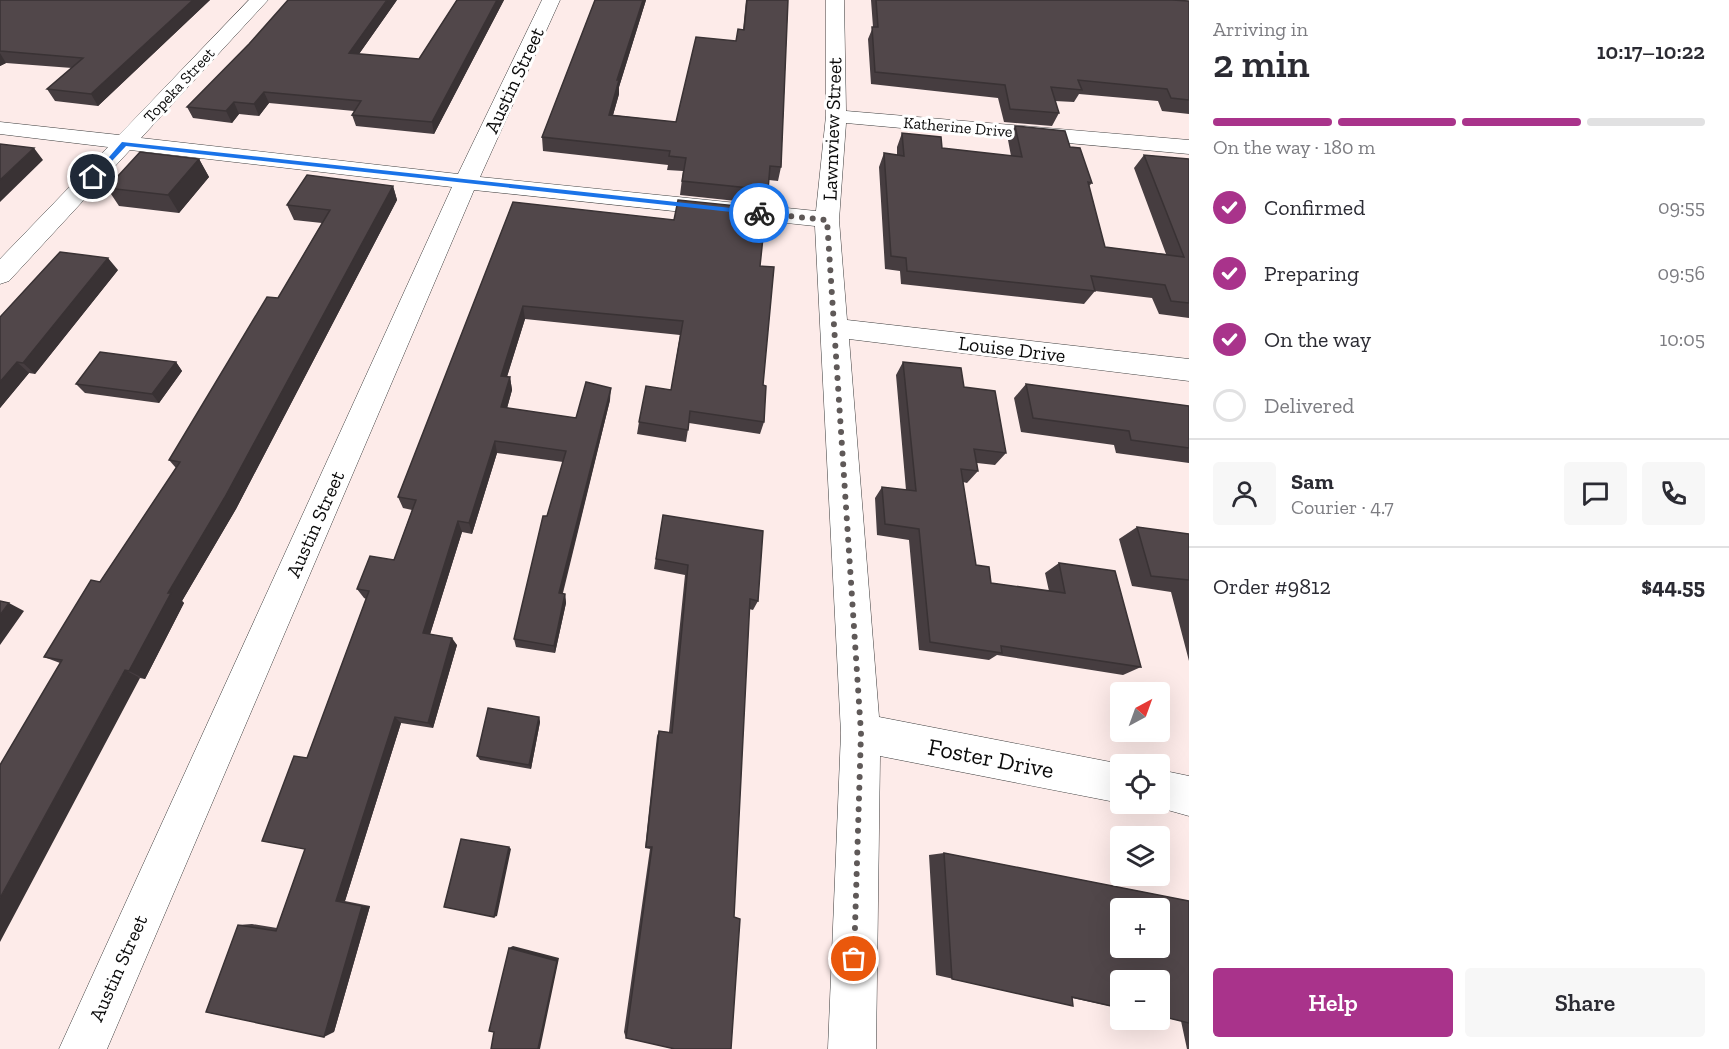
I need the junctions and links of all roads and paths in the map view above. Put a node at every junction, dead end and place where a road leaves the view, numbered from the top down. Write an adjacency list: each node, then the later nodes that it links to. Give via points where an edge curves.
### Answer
1 (259, 0): 6 (street, Topeka Street)
2 (551, 0): 8 (street, Austin Street)
3 (835, 0): 4 (street, Lawnview Street)
4 (836, 116): 7 (street, Katherine Drive); 9 (street, Lawnview Street)
5 (0, 128): 6 (street)
6 (124, 144): 8 (street); 10 (street, Topeka Street)
7 (1189, 147)
8 (466, 182): 9 (street); 17 (street, Austin Street)
9 (827, 220): 11 (street, Lawnview Street)
10 (0, 275)
11 (836, 328): 12 (street, Louise Drive); 13 (street, Lawnview Street)
12 (1189, 370)
13 (861, 733): 14 (street, Foster Drive); 18 (street, Lawnview Street)
14 (1110, 781)
15 (1170, 792): 16 (street)
16 (1189, 796)
17 (82, 1049)
18 (852, 1049)

